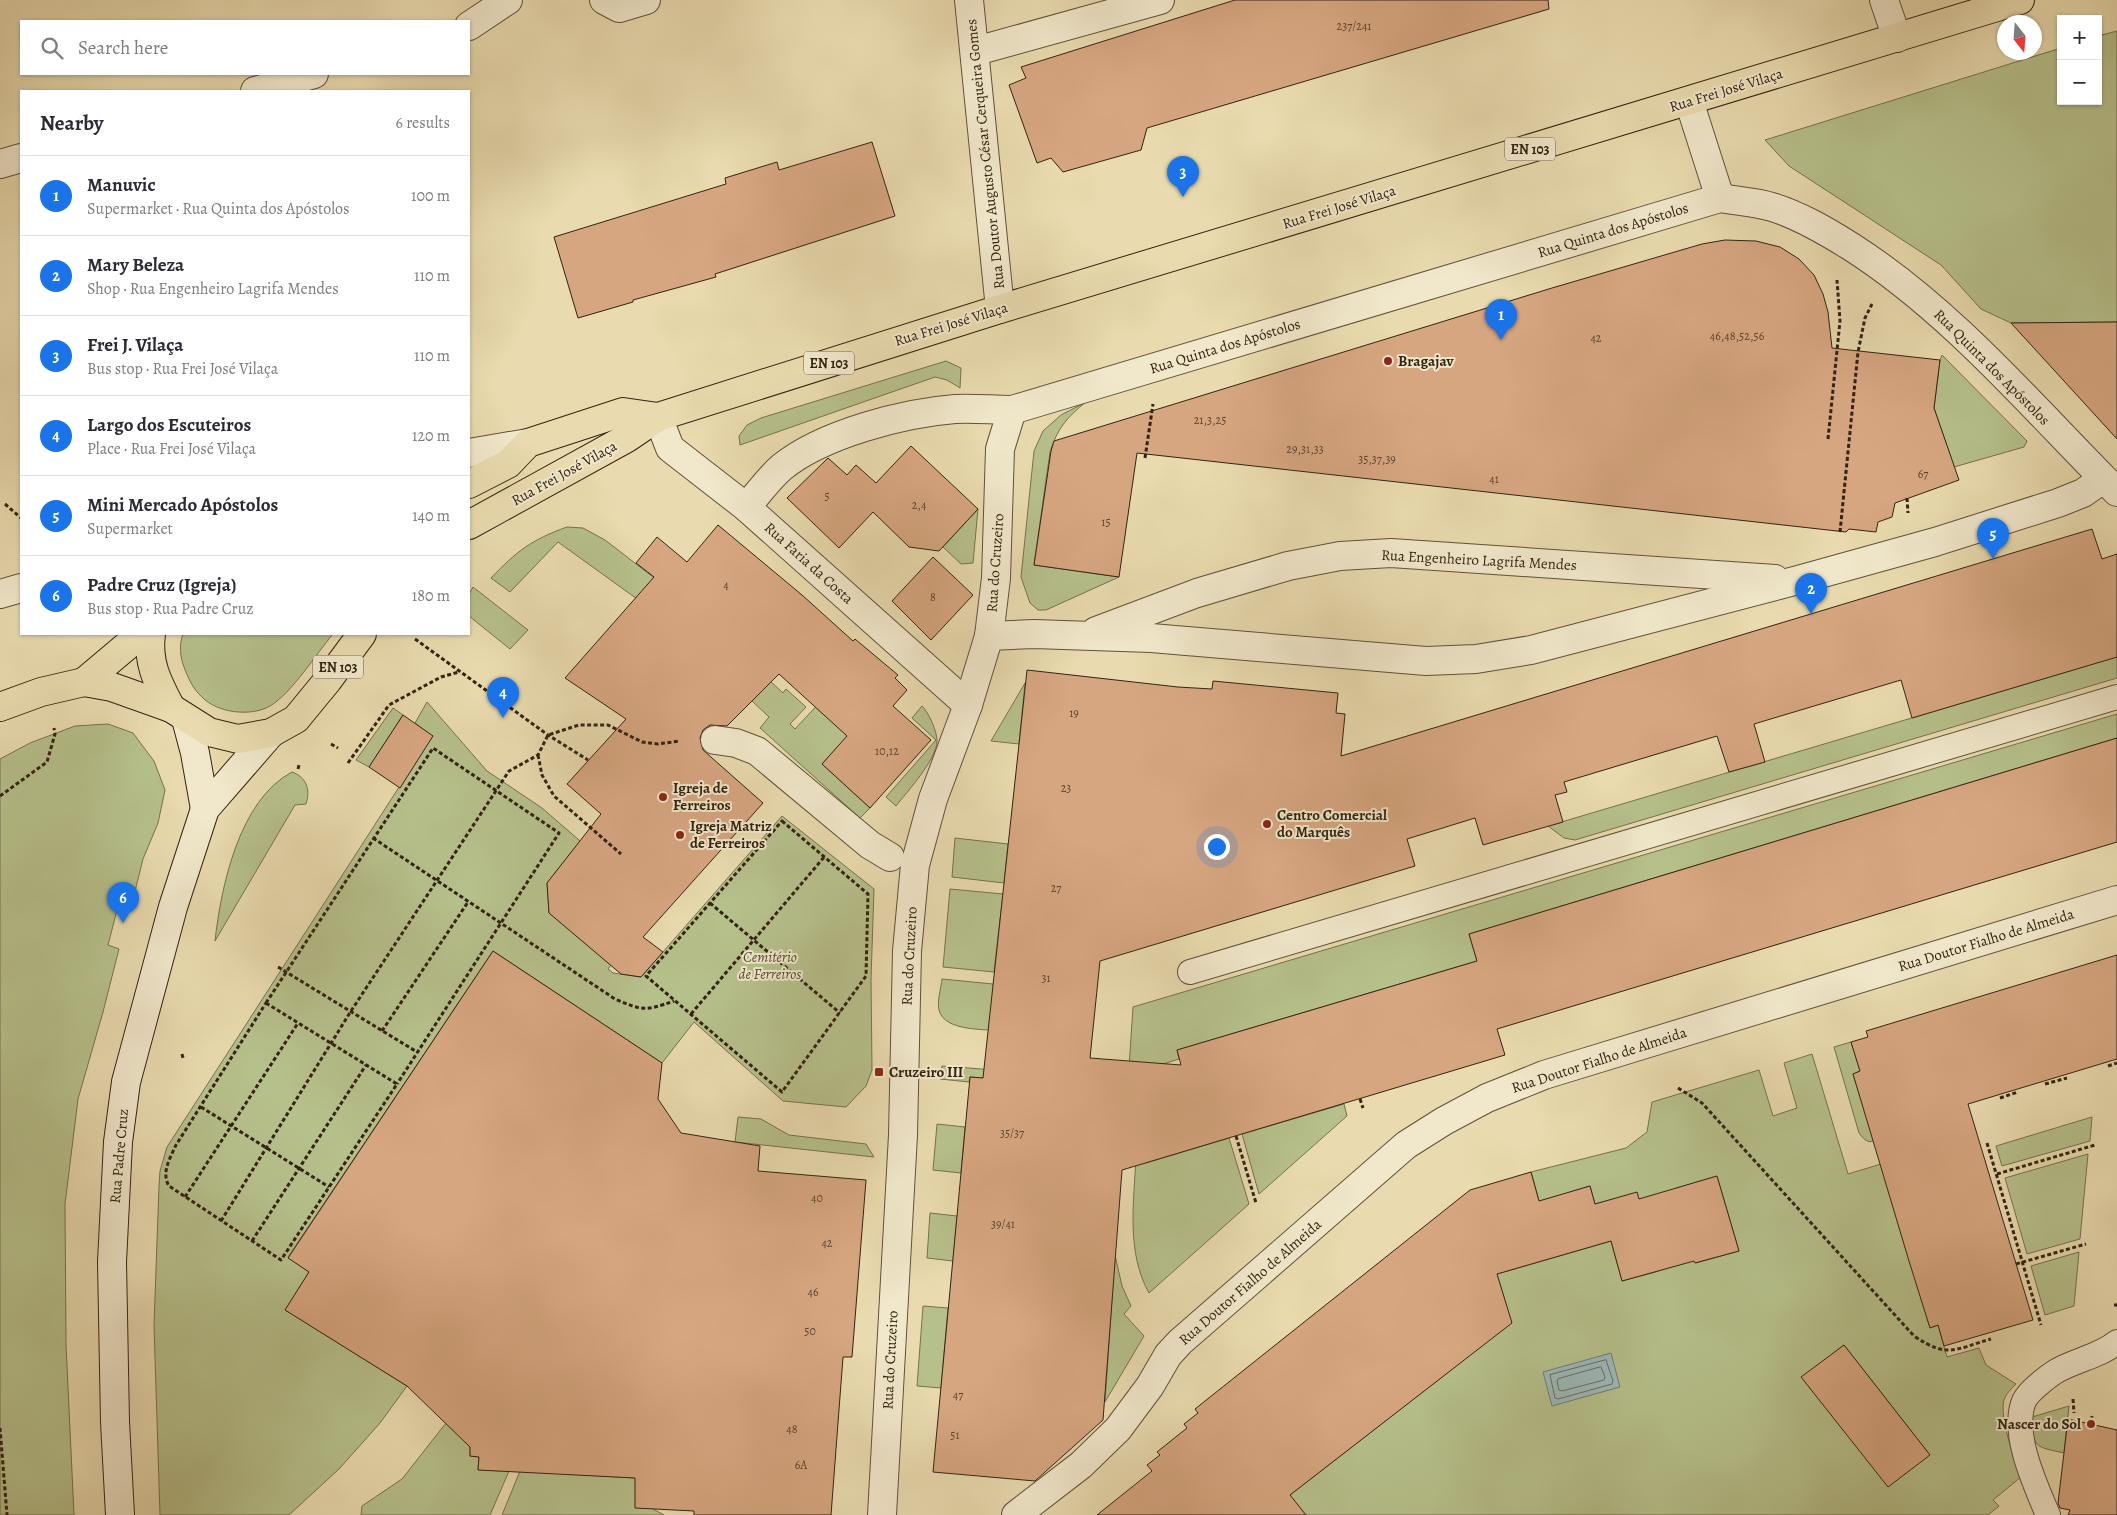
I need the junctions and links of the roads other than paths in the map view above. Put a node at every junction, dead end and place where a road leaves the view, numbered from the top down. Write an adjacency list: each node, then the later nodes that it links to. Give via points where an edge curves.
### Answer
1 (508, 0): 8 (street)
2 (604, 0): 3 (street, via 620,8)
3 (646, 0)
4 (969, 0): 10 (street, Rua Doutor Augusto César Cerqueira Gomes)
5 (1160, 0): 10 (street)
6 (1884, 0): 9 (street)
7 (2020, 0): 9 (main road, Rua Frei José Vilaça / EN 103)
8 (470, 25)
9 (1897, 38): 13 (main road, Rua Frei José Vilaça / EN 103)
10 (976, 51): 17 (street, Rua Doutor Augusto César Cerqueira Gomes)
11 (296, 82): 12 (street)
12 (260, 90)
13 (1689, 101): 16 (street); 17 (main road, Rua Frei José Vilaça / EN 103)
14 (20, 158): 15 (street)
15 (0, 164)
16 (1720, 198): 18 (street, Rua Quinta dos Apóstolos); 23 (street, Rua Quinta dos Apóstolos, via 1772,207 1825,230 1875,262 1954,326)
17 (1000, 309): 19 (main road, Rua Frei José Vilaça / EN 103)
18 (1012, 410): 24 (street, Rua Quinta dos Apóstolos, via 956,409 904,416 839,437 801,454 781,468); 32 (street, Rua do Cruzeiro, via 1000,450 996,578)
19 (658, 417): 20 (main road, Rua Frei José Vilaça / EN 103, via 623,412); 24 (street, Rua Faria da Costa, via 670,448); 25 (main road, Rua Frei José Vilaça / EN 103)
20 (528, 443): 21 (street); 22 (main road, Rua Frei José Vilaça / EN 103, via 508,464)
21 (470, 453)
22 (470, 483)
23 (2110, 486): 26 (street, Rua Engenheiro Lagrifa Mendes, via 1934,542)
24 (746, 507): 36 (street, Rua Faria da Costa)
25 (470, 525)
26 (1798, 580): 33 (street, Rua Engenheiro Lagrifa Mendes, via 1531,650 1476,659 1426,661 1166,639); 33 (street, Rua Engenheiro Lagrifa Mendes, via 1391,553 1340,556 1288,566 1197,593)
27 (20, 588): 28 (street)
28 (0, 594)
29 (140, 635): 34 (main road)
30 (151, 635): 38 (main road, EN 103, via 148,651 156,679)
31 (361, 635): 39 (main road, EN 103, via 296,719)
32 (989, 636): 33 (street, Rua Engenheiro Lagrifa Mendes); 36 (street, Rua do Cruzeiro)
33 (1082, 636)
34 (84, 682): 37 (main road, via 41,692); 38 (main road, via 112,687)
35 (2117, 697): 44 (lane)
36 (968, 705): 47 (street, Rua do Cruzeiro, via 933,799 915,865 907,951 903,1136)
37 (0, 707)
38 (179, 714): 39 (main road, via 208,732 238,739); 41 (street, Rua Padre Cruz / EN 103, via 195,753)
39 (271, 733): 41 (street, Rua Padre Cruz / EN 103)
40 (715, 740): 42 (street, via 757,750 870,845)
41 (205, 809): 46 (street, Rua Padre Cruz / EN 103, via 173,907 141,1023 126,1082 118,1142 112,1262)
42 (890, 858)
43 (2117, 900): 48 (street, Rua Doutor Fialho de Almeida, via 1544,1075 1488,1098 1444,1121 1406,1145 1180,1342 1118,1429 1081,1465)
44 (1190, 972)
45 (2117, 1342): 49 (lane, via 2055,1372 2024,1400 2020,1426 2025,1451)
46 (120, 1515)
47 (882, 1515)
48 (1016, 1515)
49 (2048, 1515)

